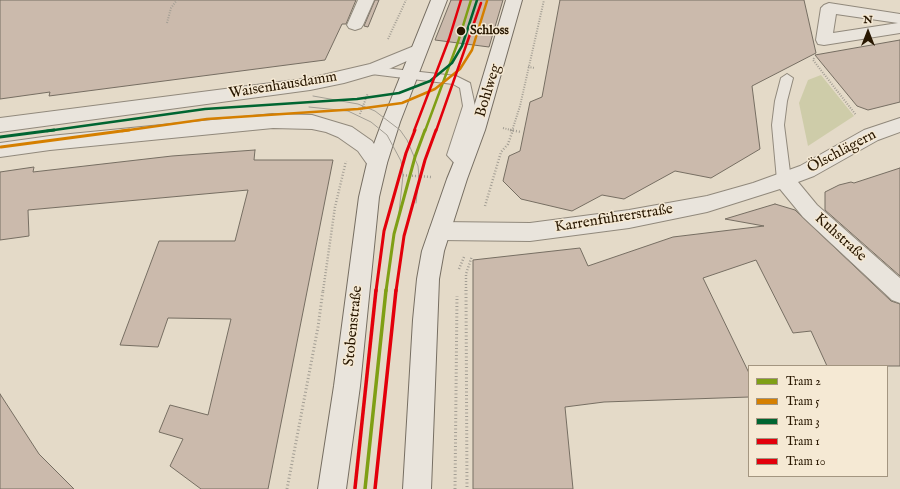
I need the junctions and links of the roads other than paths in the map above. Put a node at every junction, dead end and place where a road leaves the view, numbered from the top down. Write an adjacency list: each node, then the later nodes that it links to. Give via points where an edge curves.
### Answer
1 (366, 0): 6 (street)
2 (439, 0): 8 (street)
3 (514, 0): 16 (street, Bohlweg, via 488,94)
4 (823, 4): 5 (street); 7 (street, via 821,46)
5 (900, 19)
6 (356, 25)
7 (900, 28)
8 (419, 49): 9 (street, Waisenhausdamm); 10 (street)
9 (367, 70): 10 (lane); 12 (street, Waisenhausdamm, via 310,84)
10 (409, 75): 15 (street); 16 (lane, via 456,80 466,86 469,106 454,155)
11 (787, 78): 17 (lane, via 778,125)
12 (0, 125)
13 (900, 125): 17 (street, Ölschlägern, via 871,134 807,171)
14 (0, 150): 15 (street, Waisenhausdamm, via 273,121 312,122 345,132 365,146)
15 (376, 169): 20 (street, Stobenstraße, via 366,221)
16 (460, 171): 18 (street)
17 (784, 180): 18 (street, Karrenführerstraße, via 707,204 629,219 530,232); 19 (street, Kuhstraße, via 810,211)
18 (440, 231): 21 (street, via 428,279)
19 (900, 293)
20 (332, 489)
21 (417, 489)

